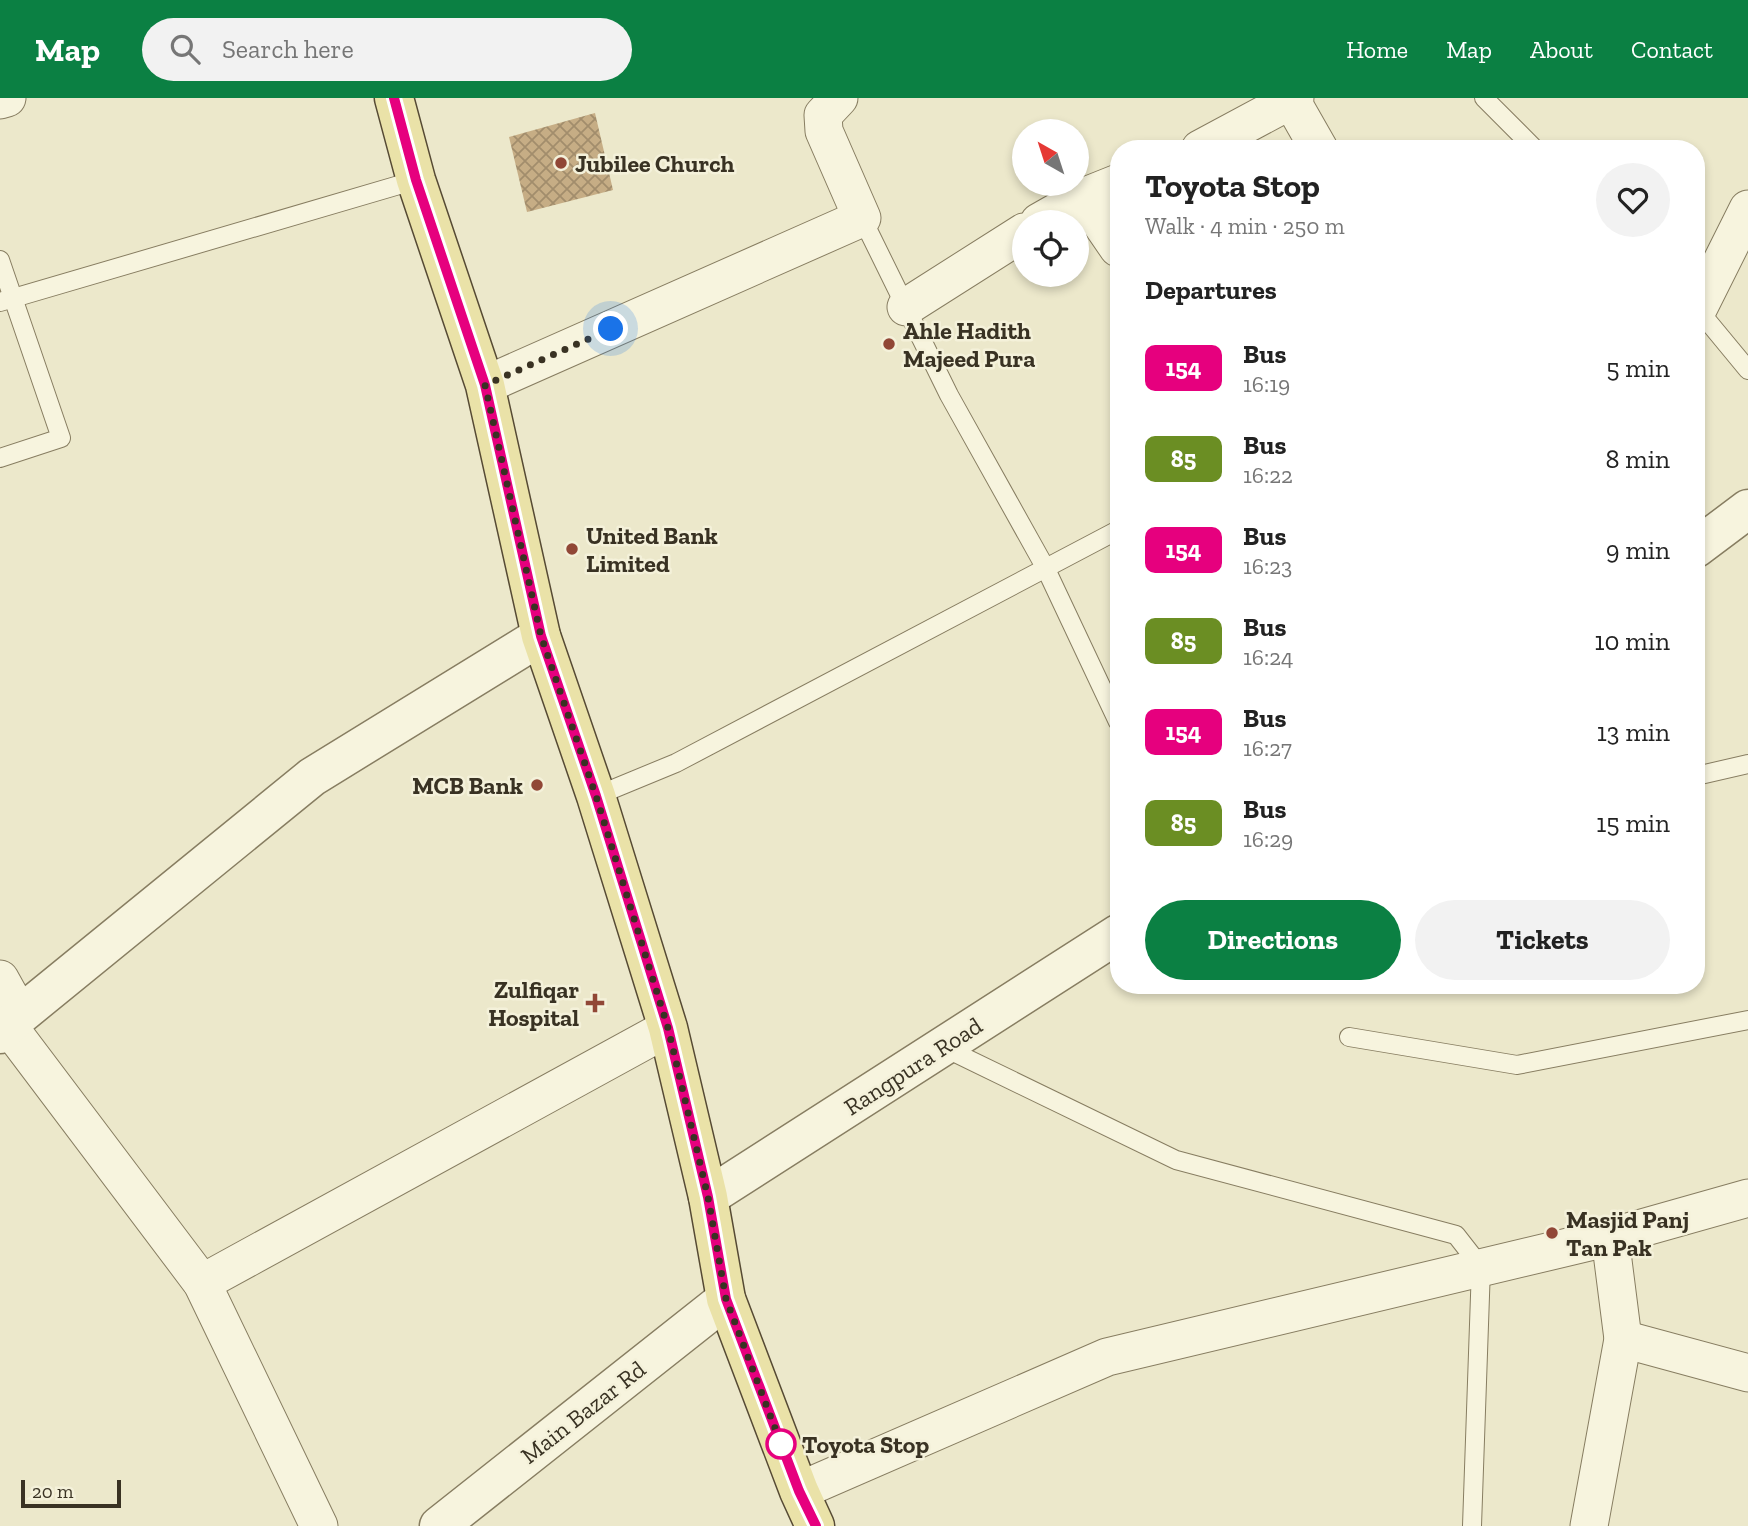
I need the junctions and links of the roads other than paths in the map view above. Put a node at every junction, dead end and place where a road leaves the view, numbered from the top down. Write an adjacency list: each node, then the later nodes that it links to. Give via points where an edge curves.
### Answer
1 (7, 98): 6 (street)
2 (394, 98): 10 (main road)
3 (838, 98): 15 (street, via 823,115 824,131)
4 (1484, 98): 9 (lane)
5 (1292, 99): 7 (street); 8 (street)
6 (0, 100)
7 (1217, 140)
8 (1313, 140)
9 (1526, 140)
10 (416, 180): 20 (lane); 24 (main road)
11 (1110, 187): 12 (street)
12 (1083, 197): 14 (street); 16 (street)
13 (1748, 209): 19 (street)
14 (1060, 210)
15 (862, 218): 21 (lane); 24 (street)
16 (1110, 236)
17 (1012, 240): 21 (street)
18 (0, 260): 20 (lane)
19 (1705, 292)
20 (6, 300): 25 (lane, via 61,438)
21 (906, 307): 29 (lane, via 949,395)
22 (1705, 318): 23 (lane)
23 (1748, 370)
24 (485, 385): 30 (main road)
25 (0, 457)
26 (1748, 509): 28 (street)
27 (1110, 534): 29 (lane)
28 (1705, 541)
29 (1045, 567): 31 (lane); 34 (lane, via 676,763)
30 (541, 636): 34 (main road); 38 (street, via 312,777)
31 (1110, 705)
32 (1748, 764): 33 (lane)
33 (1705, 774)
34 (596, 796): 39 (main road)
35 (1110, 939): 41 (street, Rangpura Road)
36 (0, 979): 38 (street)
37 (1748, 1020): 40 (lane, via 1517,1065)
38 (10, 1025): 46 (street)
39 (668, 1028): 42 (main road); 46 (street)
40 (1349, 1037)
41 (943, 1047): 42 (street, Rangpura Road); 45 (lane, via 1176,1160 1456,1235)
42 (708, 1197): 47 (main road)
43 (1748, 1198): 44 (street)
44 (1610, 1237): 45 (street); 48 (street)
45 (1481, 1267): 50 (street, via 1107,1357); 53 (lane)
46 (202, 1283): 51 (street)
47 (726, 1299): 50 (main road); 52 (street, Main Bazar Rd)
48 (1623, 1339): 49 (street); 54 (street)
49 (1748, 1373)
50 (805, 1514)
51 (318, 1526)
52 (439, 1526)
53 (1472, 1526)
54 (1589, 1526)

